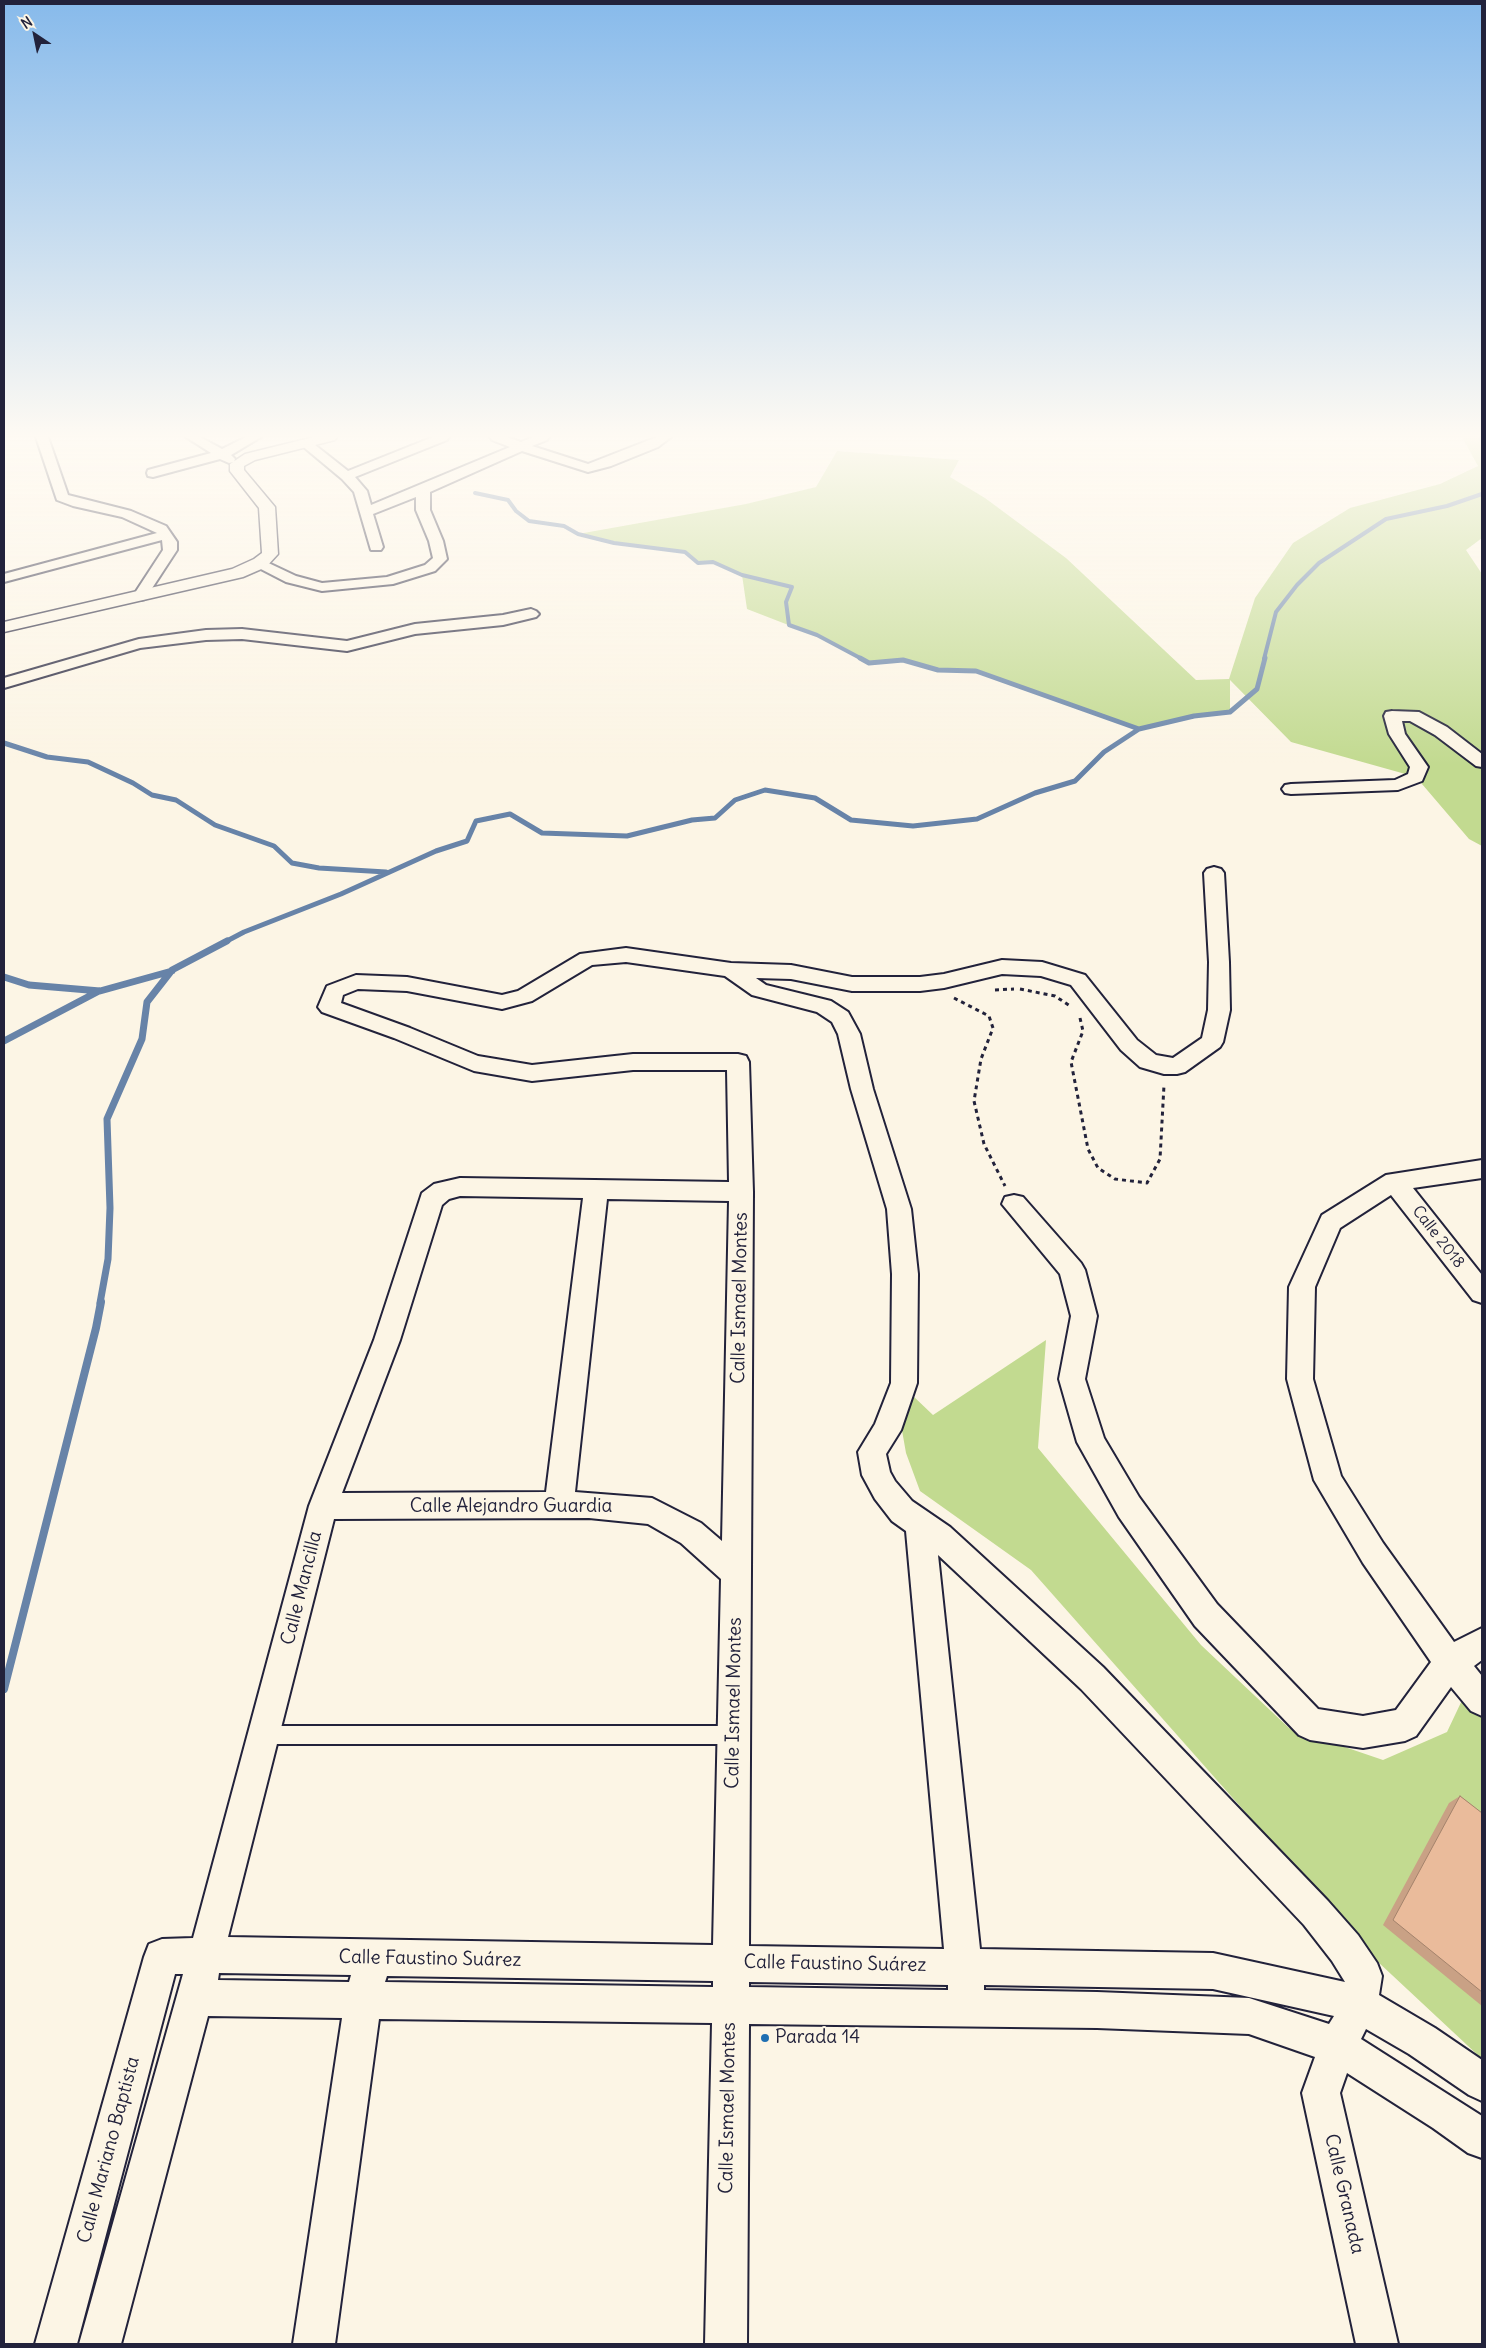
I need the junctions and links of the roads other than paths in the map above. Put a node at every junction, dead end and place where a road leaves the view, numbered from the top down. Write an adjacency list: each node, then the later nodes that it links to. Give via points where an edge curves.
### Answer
1 (122, 547): 6 (street)
2 (170, 547): 7 (street)
3 (270, 547): 5 (street, via 270,554)
4 (437, 547): 5 (street, via 440,560 430,568 388,581 322,587 291,579)
5 (260, 564): 7 (street, via 237,573)
6 (4, 578)
7 (140, 596): 9 (street)
8 (530, 614): 10 (street, via 415,629 347,646 242,634 206,635 139,644)
9 (4, 627)
10 (4, 683)
11 (1482, 762): 12 (street, via 1441,731 1413,716 1392,716 1398,734 1419,767 1416,777 1398,785)
12 (1291, 789)
13 (1214, 874): 14 (street, via 1219,1010 1212,1042 1177,1066 1148,1061 1129,1045 1078,980 1042,969 1002,967 944,981 894,984 852,984 791,972)
14 (732, 970): 18 (street, Calle Ismael Montes, via 626,955 587,959 525,996 502,1002 407,984 356,982 334,991 329,1007 474,1063 532,1073 633,1062 738,1062); 23 (street, Calle Granada, via 759,990 824,1006 840,1017 849,1034 862,1089 899,1209 905,1274 904,1383 887,1430 872,1452 876,1476 885,1490 902,1510)
15 (1482, 1169): 16 (street)
16 (1394, 1181): 20 (street, Calle 2018); 26 (street, via 1331,1222 1302,1287 1300,1379 1328,1480 1373,1553)
17 (596, 1189): 18 (street); 21 (street); 22 (street, Calle Mancilla, via 460,1187 442,1191 431,1200 387,1340)
18 (742, 1192): 24 (street, Calle Ismael Montes)
19 (1014, 1204): 26 (street, via 1072,1270 1084,1316 1072,1379 1092,1442 1129,1506 1206,1615 1310,1724 1363,1732 1405,1725)
20 (1482, 1293)
21 (559, 1505): 22 (street, Calle Alejandro Guardia); 24 (street, Calle Alejandro Guardia, via 652,1511 692,1533)
22 (323, 1506): 28 (street, Calle Mancilla)
23 (920, 1522): 34 (street); 38 (street, Calle Granada, via 1092,1678 1316,1913 1364,1976)
24 (736, 1574): 29 (street, Calle Ismael Montes)
25 (1482, 1643): 26 (street)
26 (1450, 1662): 27 (street)
27 (1482, 1700)
28 (264, 1735): 29 (lane); 30 (street, Calle Mancilla)
29 (734, 1735): 33 (street, Calle Ismael Montes)
30 (206, 1955): 31 (street, Calle Faustino Suárez); 32 (street, Calle Faustino Suárez); 35 (street, Calle Mancilla)
31 (162, 1956): 43 (street, Calle Mariano Baptista)
32 (373, 1958): 33 (street, Calle Faustino Suárez); 36 (street)
33 (730, 1962): 34 (street, Calle Faustino Suárez); 37 (street, Calle Ismael Montes)
34 (965, 1966): 38 (street, Calle Faustino Suárez, via 1213,1971); 39 (street)
35 (194, 1998): 36 (street); 44 (street)
36 (364, 2000): 37 (street); 45 (street)
37 (729, 2004): 39 (street); 46 (street, Calle Ismael Montes)
38 (1359, 2004): 40 (street, Calle Granada); 41 (street, Calle Faustino Suárez)
39 (968, 2008): 40 (street, via 1248,2016)
40 (1338, 2046): 42 (street); 47 (street, Calle Granada, via 1321,2093)
41 (1482, 2082)
42 (1482, 2139)
43 (56, 2344)
44 (100, 2344)
45 (314, 2344)
46 (726, 2344)
47 (1377, 2344)

